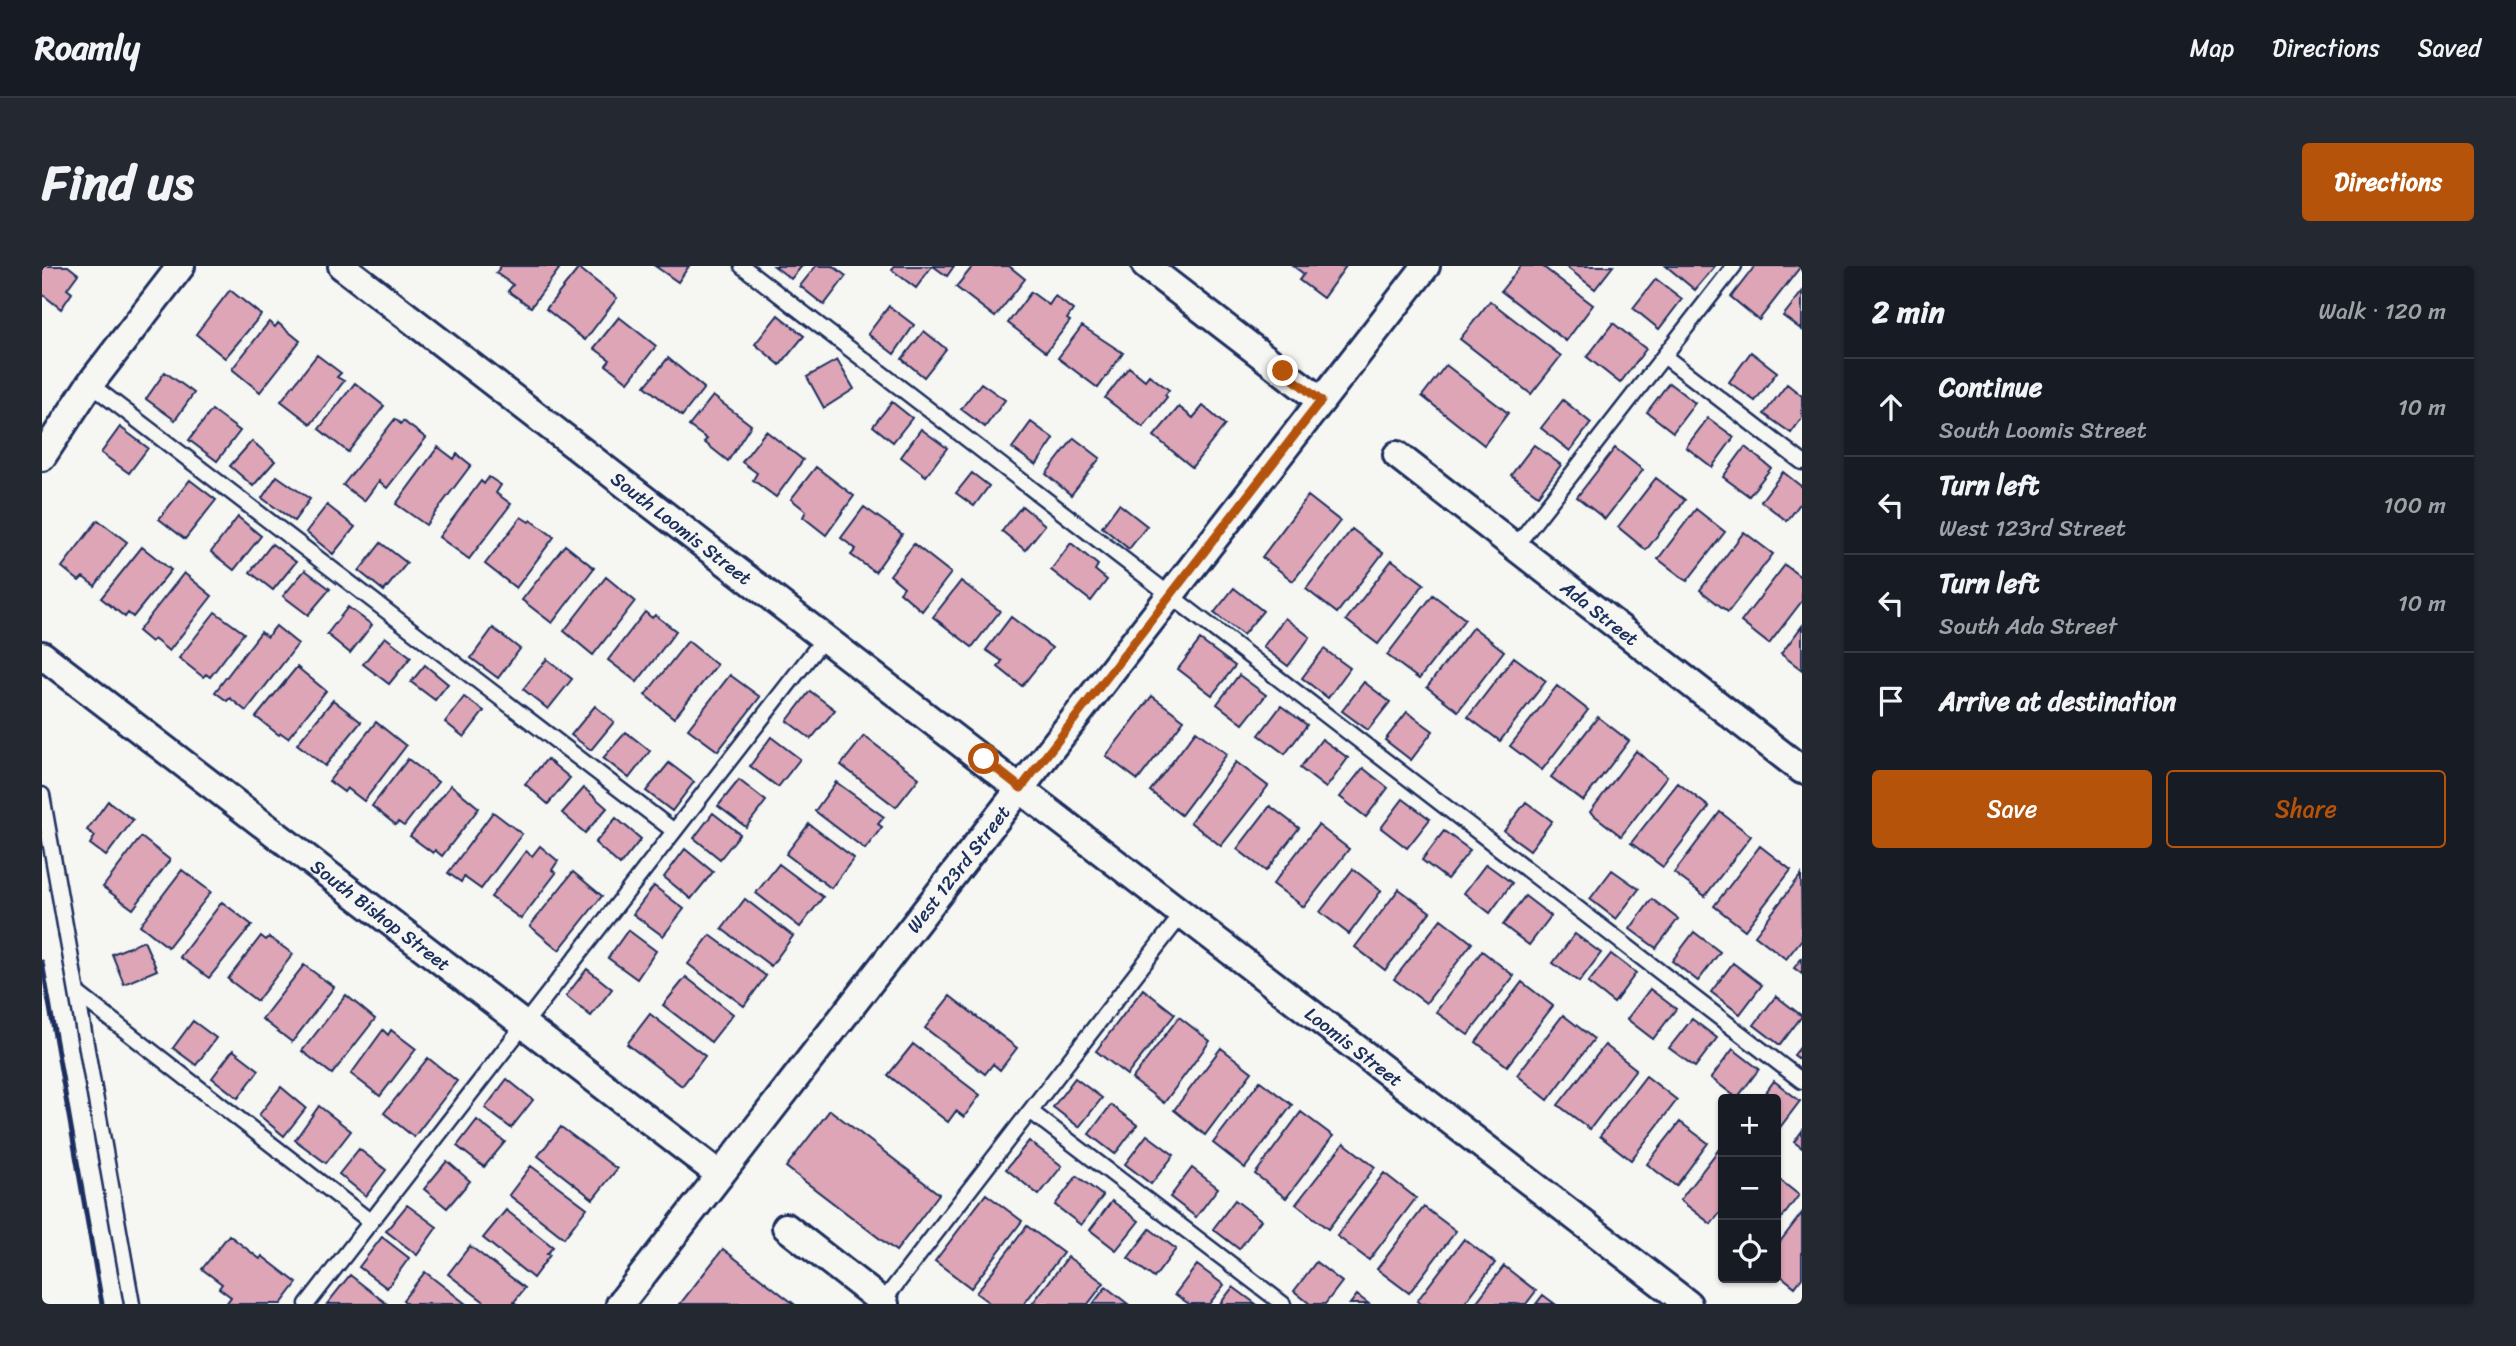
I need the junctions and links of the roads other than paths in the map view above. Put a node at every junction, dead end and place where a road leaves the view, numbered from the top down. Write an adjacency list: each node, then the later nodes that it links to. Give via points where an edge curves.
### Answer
1 (181, 266): 8 (street)
2 (342, 266): 15 (street, South Loomis Street)
3 (741, 266): 14 (lane)
4 (1146, 266): 9 (street)
5 (1426, 266): 9 (street, West 123rd Street)
6 (1734, 266): 7 (lane)
7 (1664, 356): 12 (lane); 13 (lane)
8 (90, 384): 11 (street); 20 (lane)
9 (1321, 401): 14 (street, West 123rd Street)
10 (1397, 455): 13 (street, Ada Street)
11 (42, 457)
12 (1802, 462)
13 (1516, 547): 17 (street, Ada Street)
14 (1170, 596): 18 (street, West 123rd Street); 24 (lane)
15 (825, 637): 18 (street, South Loomis Street); 20 (lane)
16 (42, 655): 23 (street, South Bishop Street)
17 (1802, 770)
18 (1021, 788): 21 (street, Loomis Street); 26 (street, West 123rd Street)
19 (42, 795): 22 (lane)
20 (674, 831): 23 (lane)
21 (1183, 913): 25 (lane); 34 (street, Loomis Street)
22 (77, 993): 27 (lane); 30 (lane)
23 (524, 1025): 26 (street, South Bishop Street); 27 (lane)
24 (1802, 1081)
25 (1030, 1111): 29 (lane); 33 (lane)
26 (720, 1175): 32 (street, West 123rd Street)
27 (370, 1222): 31 (lane)
28 (786, 1227): 29 (street)
29 (883, 1303)
30 (132, 1304)
31 (307, 1304)
32 (620, 1304)
33 (1283, 1304)
34 (1688, 1304)

